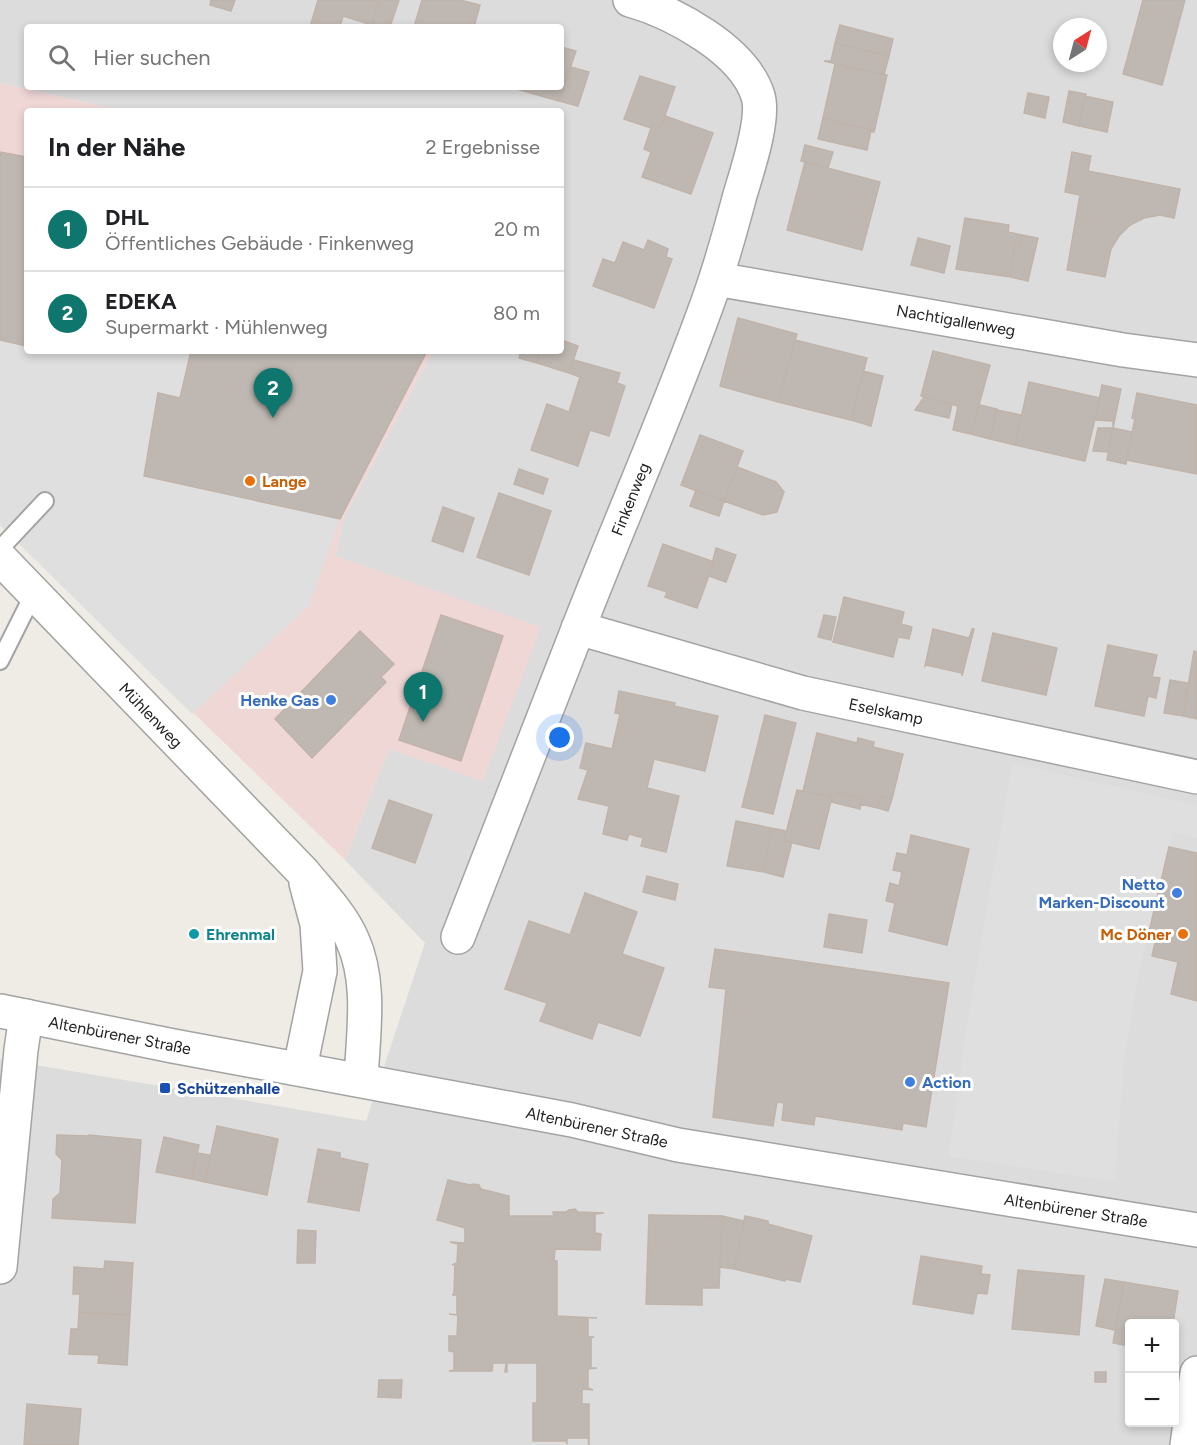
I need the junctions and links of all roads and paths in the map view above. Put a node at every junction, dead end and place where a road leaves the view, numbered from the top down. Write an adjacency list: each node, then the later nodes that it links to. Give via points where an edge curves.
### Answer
1 (630, 0): 2 (street, Finkenweg, via 680,19 714,42 749,75 758,97 760,115)
2 (716, 279): 3 (street, Nachtigallenweg); 8 (street, Finkenweg)
3 (1197, 360)
4 (45, 501): 5 (lane)
5 (0, 549)
6 (0, 558): 7 (street, Mühlenweg)
7 (34, 593): 9 (lane); 11 (street, Mühlenweg)
8 (578, 628): 10 (street, Eselskamp, via 803,693); 12 (street, Finkenweg)
9 (0, 661)
10 (1197, 777)
11 (303, 872): 14 (street, Mühlenweg, via 317,924 320,971); 15 (street, Mühlenweg, via 343,922 359,958 364,1009)
12 (458, 937)
13 (13, 1014): 14 (street, Altenbürener Straße); 17 (street, via 21,1050)
14 (300, 1068): 15 (street, Altenbürener Straße)
15 (361, 1080): 16 (street, Altenbürener Straße, via 690,1147)
16 (1197, 1230)
17 (0, 1261)
18 (1197, 1373): 19 (street)
19 (1188, 1445)

